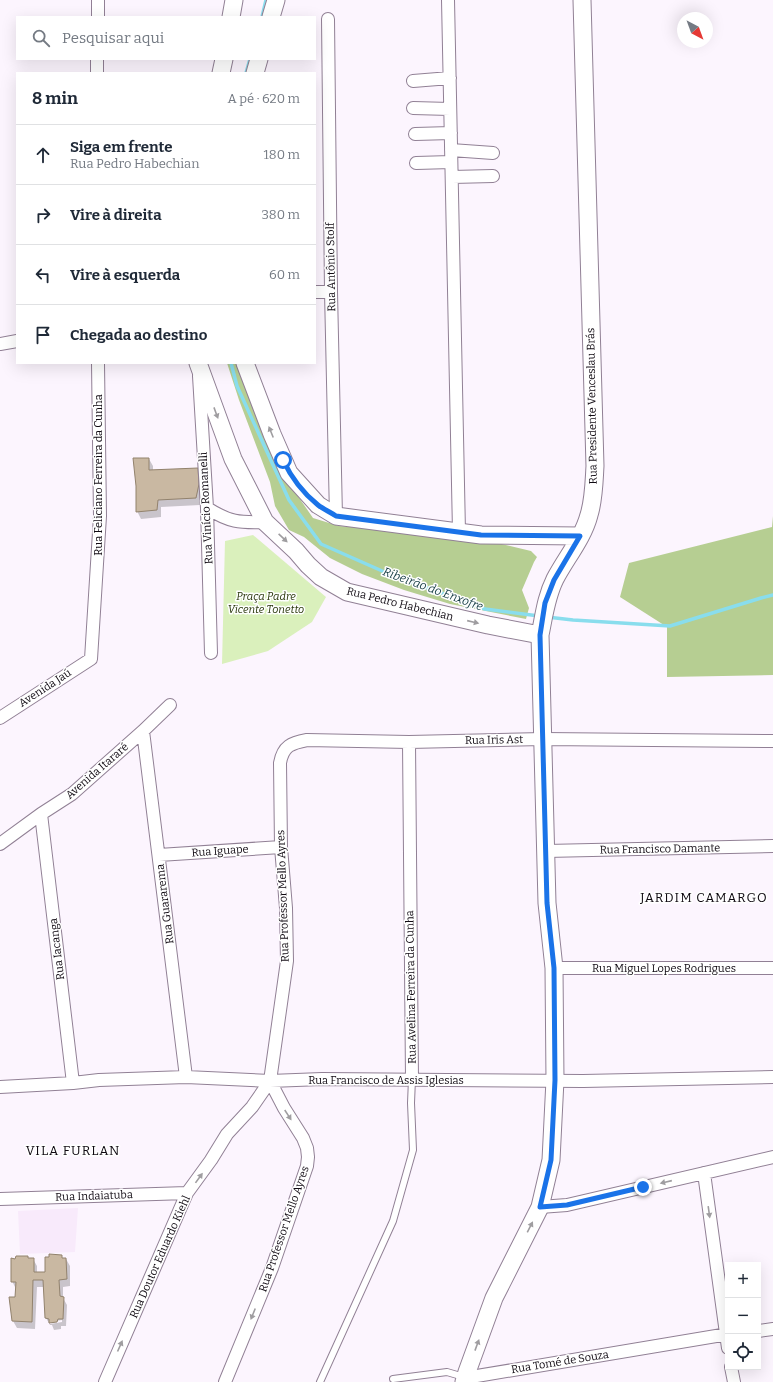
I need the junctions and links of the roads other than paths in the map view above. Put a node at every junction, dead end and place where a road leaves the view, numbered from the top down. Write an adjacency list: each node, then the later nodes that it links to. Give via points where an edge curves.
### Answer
1 (98, 0): 6 (street)
2 (234, 0): 7 (street)
3 (276, 0): 8 (street)
4 (448, 0): 16 (street)
5 (582, 0): 39 (street, Rua Presidente Venceslau Brás, via 595,466 589,515)
6 (98, 16)
7 (231, 16)
8 (271, 16)
9 (328, 19): 28 (street, Rua Antônio Stolf)
10 (97, 60): 13 (street)
11 (224, 60): 14 (street)
12 (259, 60): 15 (street)
13 (97, 72)
14 (222, 72)
15 (255, 72)
16 (450, 78): 17 (street); 19 (street)
17 (413, 81)
18 (413, 108): 19 (street)
19 (450, 109): 20 (street)
20 (451, 133): 21 (street); 23 (street)
21 (415, 134)
22 (493, 153): 23 (street)
23 (451, 156): 24 (street); 26 (street)
24 (416, 163)
25 (493, 176): 26 (street)
26 (452, 177): 38 (street)
27 (316, 292): 28 (street)
28 (331, 292): 36 (street, Rua Antônio Stolf)
29 (16, 341): 30 (street)
30 (0, 344)
31 (98, 364): 42 (street, Rua Feliciano Ferreira da Cunha, via 100,516)
32 (198, 364): 35 (street, Rua Vinício Romanelli)
33 (198, 364): 37 (street, Rua Pedro Habechian, one-way to 37, via 233,459)
34 (245, 364): 36 (street, one-way to 34, via 318,505 289,473)
35 (207, 508): 37 (street, via 232,521); 41 (street, Rua Vinício Romanelli)
36 (336, 516): 38 (street)
37 (265, 522): 40 (street, Rua Pedro Habechian, one-way to 40, via 312,569 347,592 441,615)
38 (459, 532): 39 (street, via 481,535)
39 (580, 536): 40 (street, Rua Presidente Venceslau Brás, via 554,580 545,603)
40 (541, 629): 46 (street, Rua Presidente Venceslau Brás)
41 (211, 653)
42 (91, 659): 44 (street, Avenida Jaú)
43 (170, 705): 45 (street, Avenida Itararé)
44 (0, 718)
45 (143, 731): 50 (street, Avenida Itararé, via 72,794); 55 (street, Rua Guararema)
46 (543, 739): 47 (street, Rua Iris Ast); 48 (street, Rua Iris Ast); 54 (street, Rua Presidente Venceslau Brás)
47 (773, 741)
48 (409, 742): 49 (street, Rua Iris Ast, via 307,740); 60 (street, Rua Avelina Ferreira da Cunha)
49 (288, 747): 53 (street, Rua Professor Mello Ayres, via 282,755 280,764)
50 (41, 814): 51 (street, Avenida Itararé); 63 (street, Rua Iacanga)
51 (0, 844)
52 (773, 846): 54 (street, Rua Francisco Damante)
53 (281, 847): 55 (street, Rua Iguape); 62 (street, Rua Professor Mello Ayres, via 287,961)
54 (546, 851): 56 (street, Rua Presidente Venceslau Brás, via 547,903)
55 (159, 854): 58 (street, Rua Guararema)
56 (554, 968): 57 (street, Rua Miguel Lopes Rodrigues); 61 (street, Rua Presidente Venceslau Brás)
57 (773, 968)
58 (186, 1077): 62 (street, Rua Francisco de Assis Iglesias); 63 (street, Rua Francisco de Assis Iglesias)
59 (773, 1077): 61 (street, Rua Francisco de Assis Iglesias)
60 (412, 1079): 61 (street, Rua Francisco de Assis Iglesias); 62 (street, Rua Francisco de Assis Iglesias); 79 (lane, Rua Avelina Ferreira da Cunha, via 410,1103 413,1150 393,1221)
61 (555, 1080): 69 (street, Rua Presidente Venceslau Brás, via 551,1160)
62 (270, 1081): 67 (street, Rua Doutor Eduardo Kiehl, one-way to 62, via 228,1134 252,1107); 78 (street, Rua Professor Mello Ayres, one-way to 78, via 303,1138 308,1161 272,1268)
63 (73, 1083): 64 (street, Rua Francisco de Assis Iglesias)
64 (0, 1088)
65 (773, 1157): 66 (street)
66 (704, 1173): 69 (street, one-way to 69, via 567,1205); 70 (street, one-way to 70)
67 (187, 1193): 68 (street, Rua Indaiatuba); 77 (street, Rua Doutor Eduardo Kiehl, one-way to 67)
68 (0, 1199)
69 (540, 1207): 76 (street, Rua Presidente Venceslau Brás, one-way to 69, via 494,1298)
70 (725, 1320)
71 (773, 1329): 72 (street)
72 (761, 1331)
73 (725, 1334): 76 (street, Rua Tomé de Souza)
74 (732, 1370): 80 (street)
75 (393, 1379): 76 (lane, Rua Tomé de Souza, via 448,1372)
76 (465, 1380)
77 (105, 1382)
78 (225, 1382)
79 (320, 1382)
80 (734, 1382)

